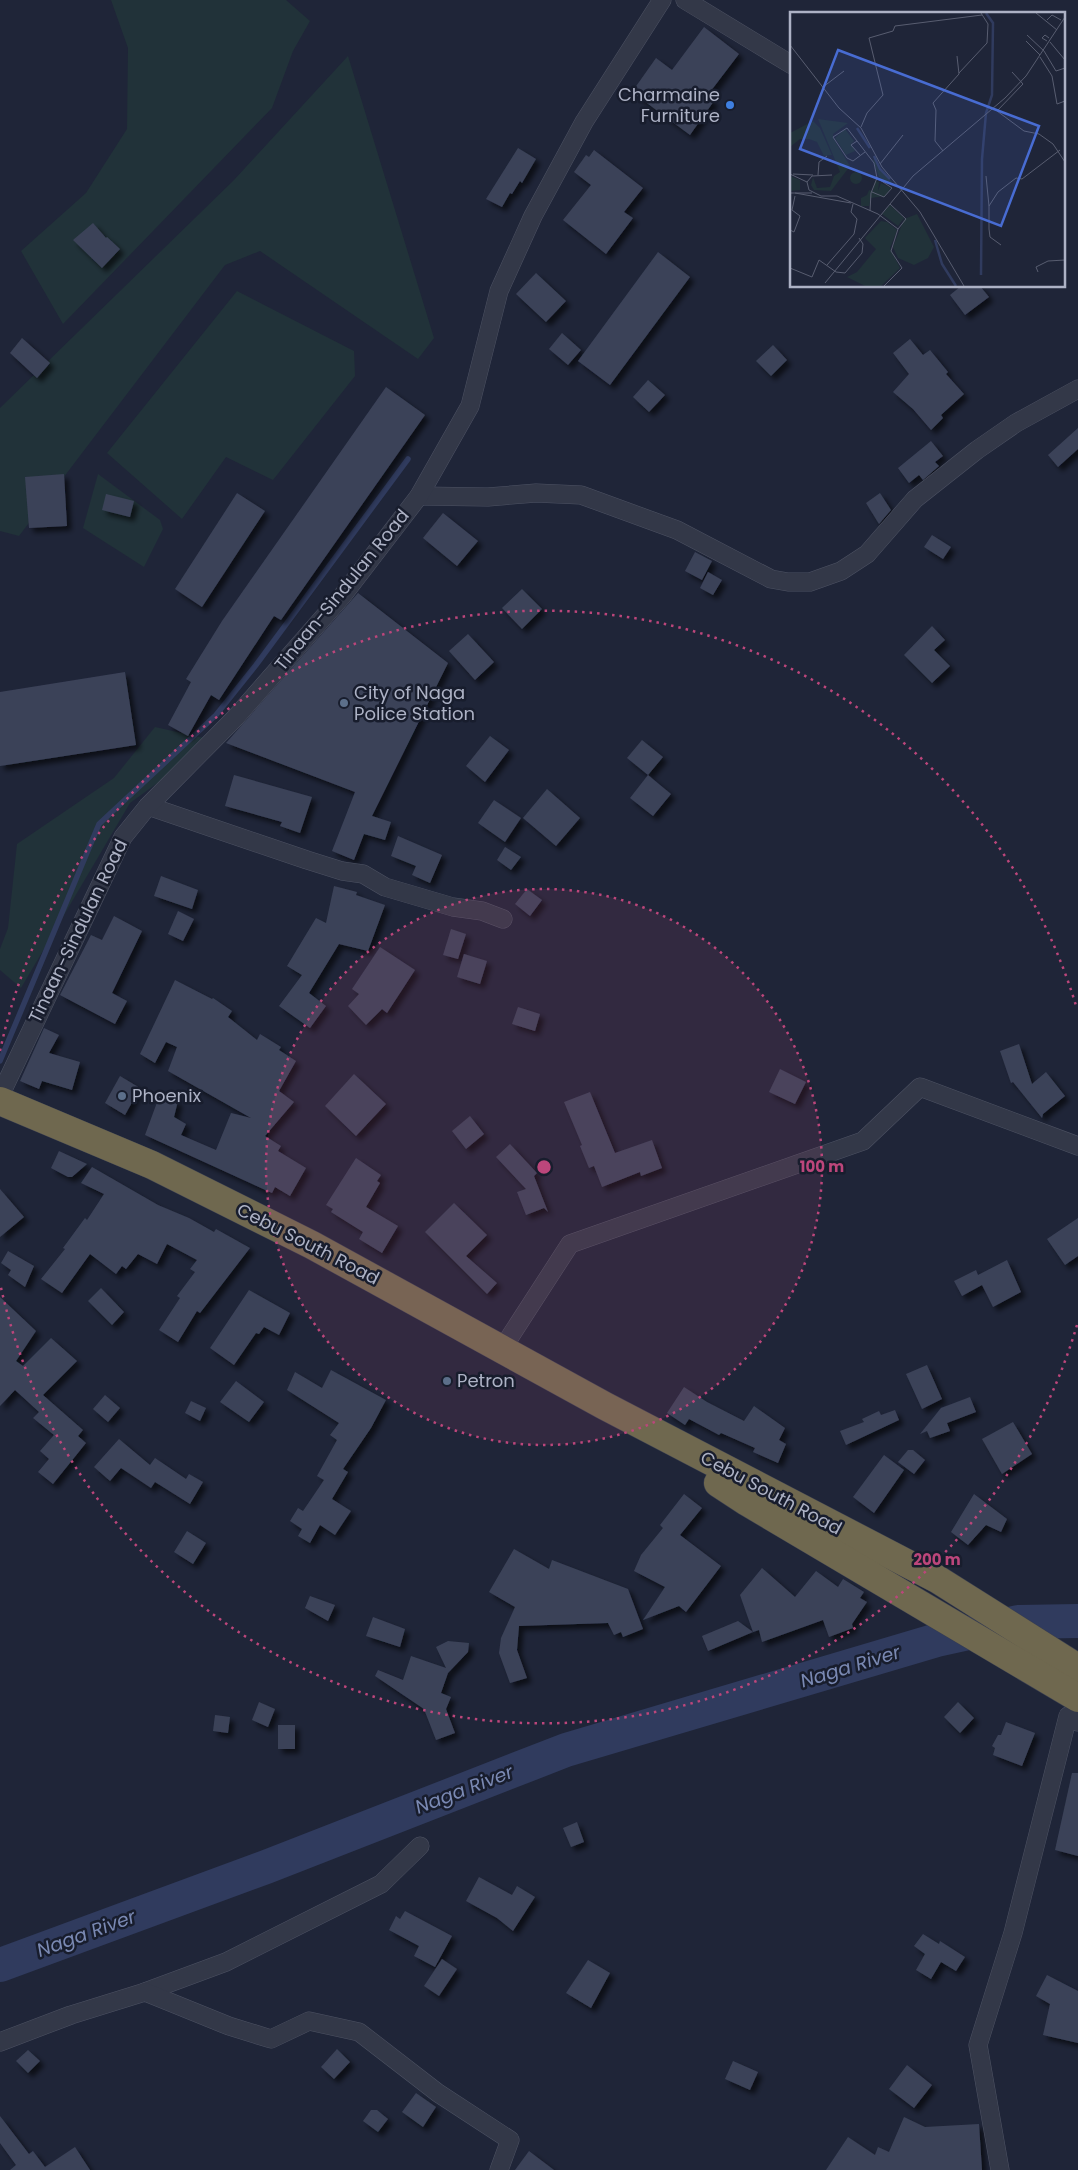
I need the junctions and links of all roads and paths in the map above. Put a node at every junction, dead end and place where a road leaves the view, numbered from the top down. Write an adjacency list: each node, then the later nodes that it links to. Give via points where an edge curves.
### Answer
1 (662, 0): 5 (street, Tinaan-Sindulan Road, via 584,122 533,216 499,291 470,406)
2 (685, 0): 3 (street)
3 (790, 64)
4 (1078, 389): 5 (street, via 1016,423 938,480 915,499 867,554 841,571 810,582 771,579 677,530 581,495)
5 (419, 496): 6 (street, Tinaan-Sindulan Road, via 344,595 236,717)
6 (148, 806): 7 (street, via 307,860 363,874 394,890); 8 (street, Tinaan-Sindulan Road, via 123,837)
7 (503, 919)
8 (0, 1096)
9 (0, 1102): 11 (highway, Cebu South Road, via 152,1165 312,1244)
10 (1078, 1146): 11 (street, via 920,1087 863,1141 570,1244)
11 (502, 1349): 12 (highway, Cebu South Road)
12 (605, 1406): 13 (highway, Cebu South Road, via 937,1580); 14 (highway, Cebu South Road, via 747,1502)
13 (1069, 1662)
14 (1078, 1698)
15 (1078, 1722): 20 (street, via 1068,1716 1013,1934 978,2045)
16 (420, 1846): 17 (street, via 381,1884 226,1962)
17 (145, 1992): 18 (street); 19 (street, via 271,2039 309,2021 359,2032 438,2094 510,2140)
18 (0, 2042)
19 (499, 2170)
20 (1000, 2170)

